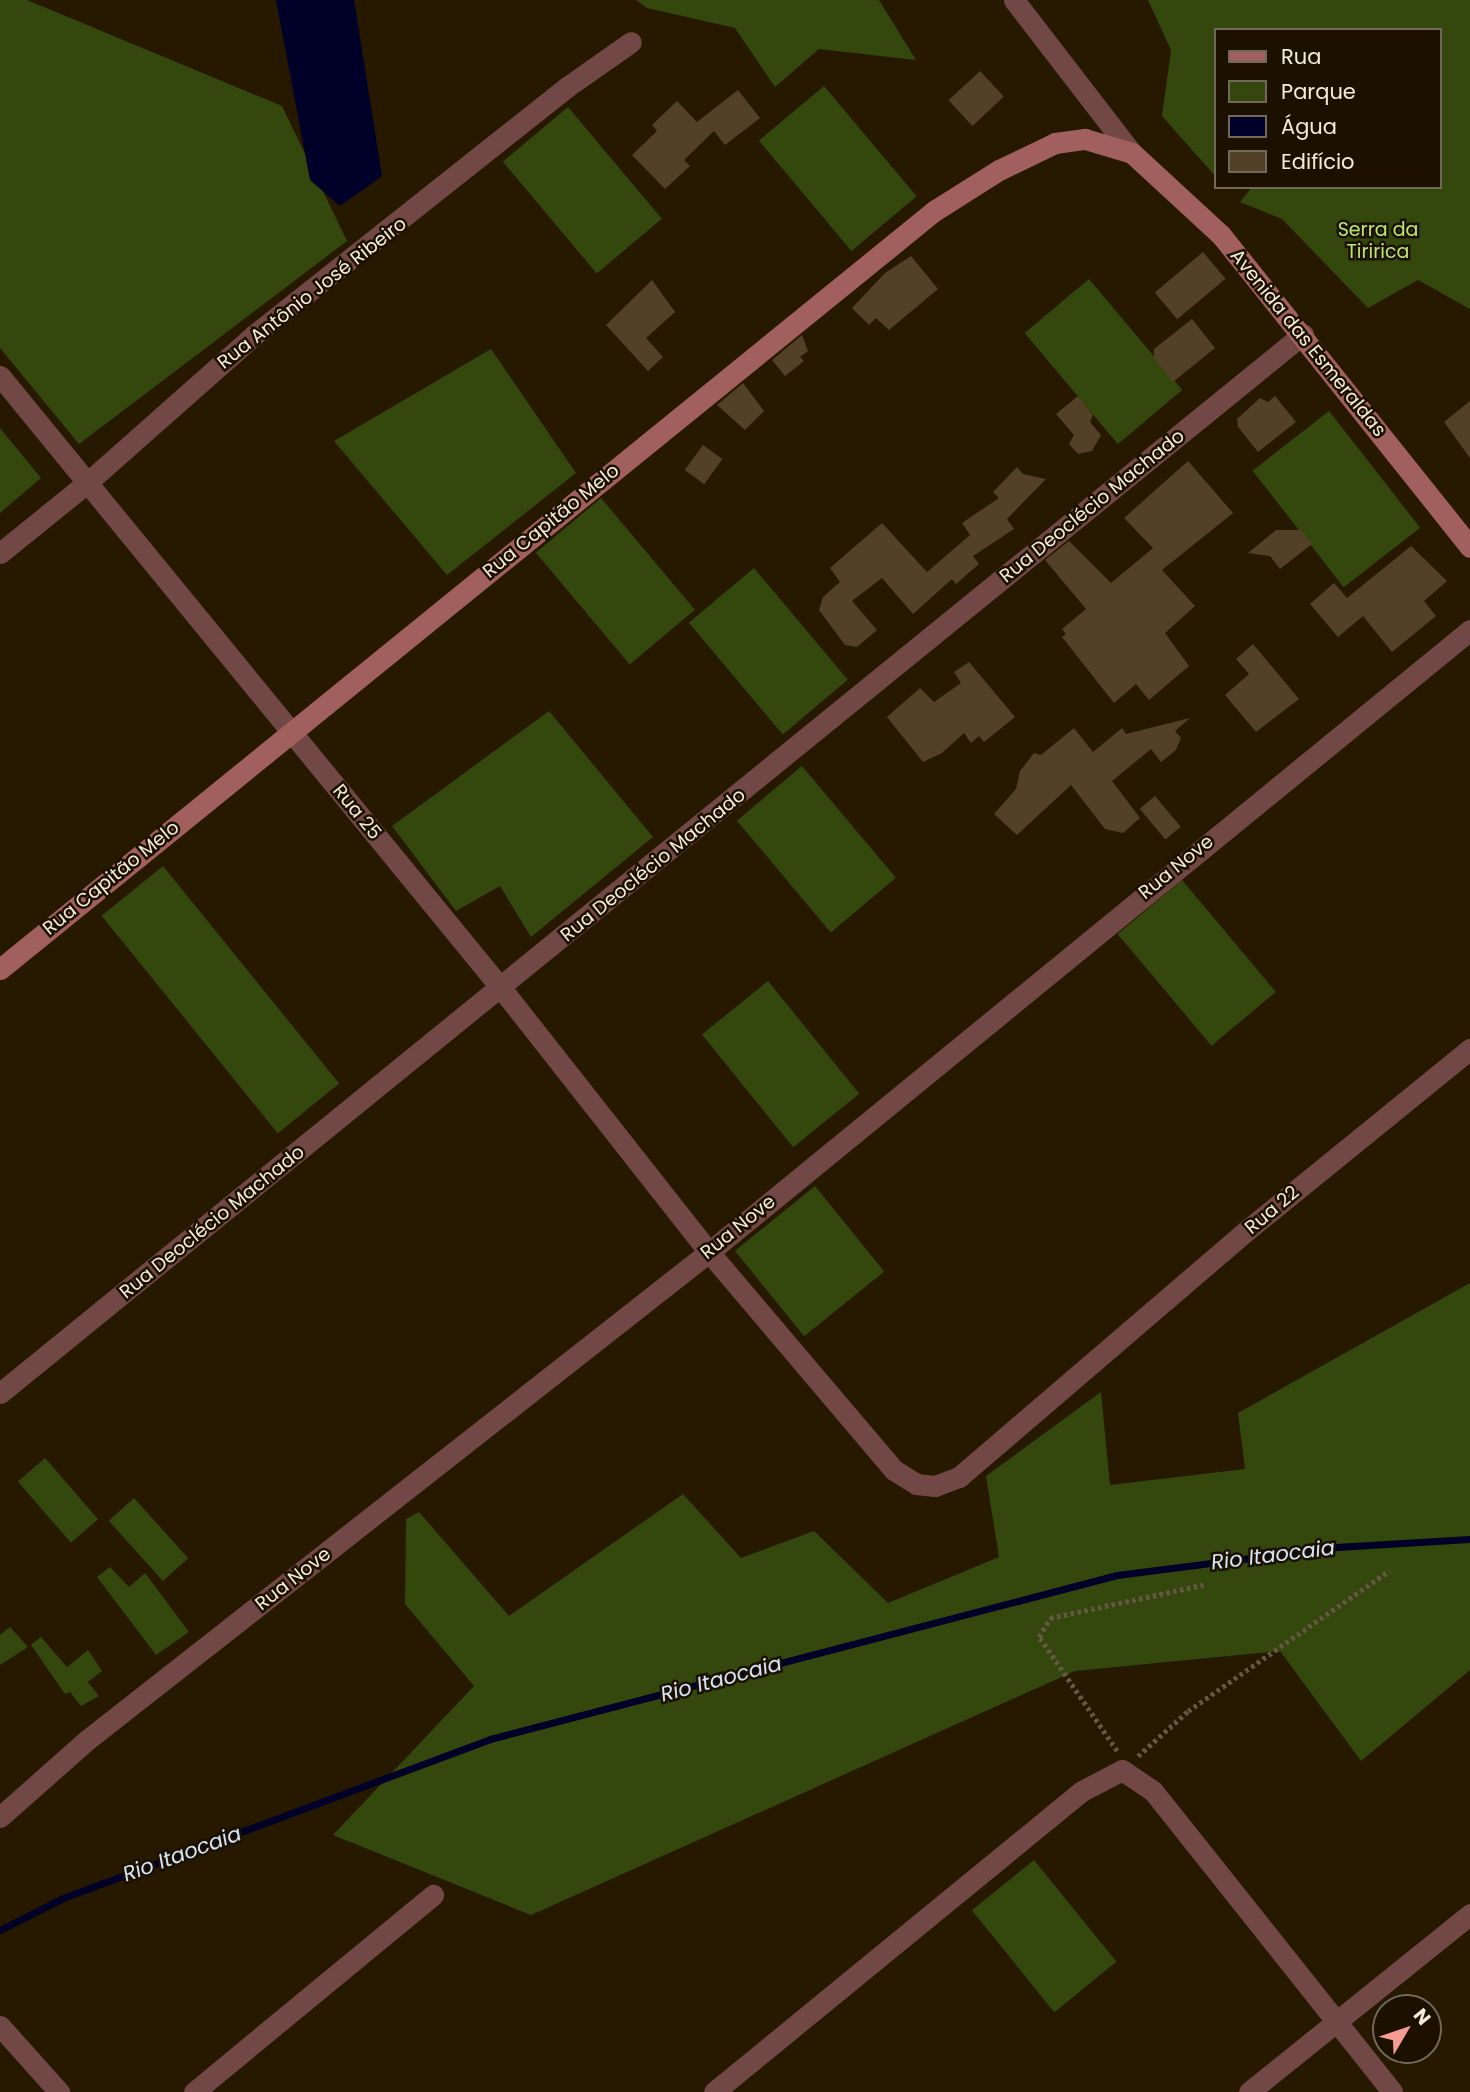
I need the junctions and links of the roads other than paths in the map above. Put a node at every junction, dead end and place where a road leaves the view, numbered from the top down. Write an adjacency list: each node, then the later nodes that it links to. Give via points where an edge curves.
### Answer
1 (1014, 0): 3 (street)
2 (631, 42): 6 (street, Rua Antônio José Ribeiro, via 567,87 254,335)
3 (1132, 153): 4 (main road, Avenida das Esmeraldas, via 1222,235); 10 (main road, Rua Capitão Melo, via 1084,139 1055,143 999,170 934,211)
4 (1303, 334): 7 (main road, Avenida das Esmeraldas); 12 (street, Rua Deoclécio Machado)
5 (0, 376): 6 (street, Rua 25)
6 (88, 482): 8 (street, Rua Antônio José Ribeiro); 10 (street, Rua 25)
7 (1470, 547)
8 (0, 552)
9 (1470, 630): 14 (street, Rua Nove)
10 (291, 732): 11 (main road, Rua Capitão Melo); 12 (street, Rua 25)
11 (0, 969)
12 (501, 988): 14 (street, Rua 25); 15 (street, Rua Deoclécio Machado)
13 (1470, 1049): 14 (street, Rua 22, via 1246,1231 959,1477 935,1486 916,1484 894,1470)
14 (709, 1252): 16 (street, Rua Nove, via 88,1740)
15 (0, 1393)
16 (0, 1817)
17 (433, 1895): 22 (street)
18 (1470, 1914): 19 (street)
19 (1336, 2022): 23 (street, via 1153,1791 1124,1768 1082,1791); 24 (street); 25 (street)
20 (0, 2026): 21 (street)
21 (59, 2092)
22 (194, 2092)
23 (715, 2092)
24 (1249, 2092)
25 (1392, 2092)

